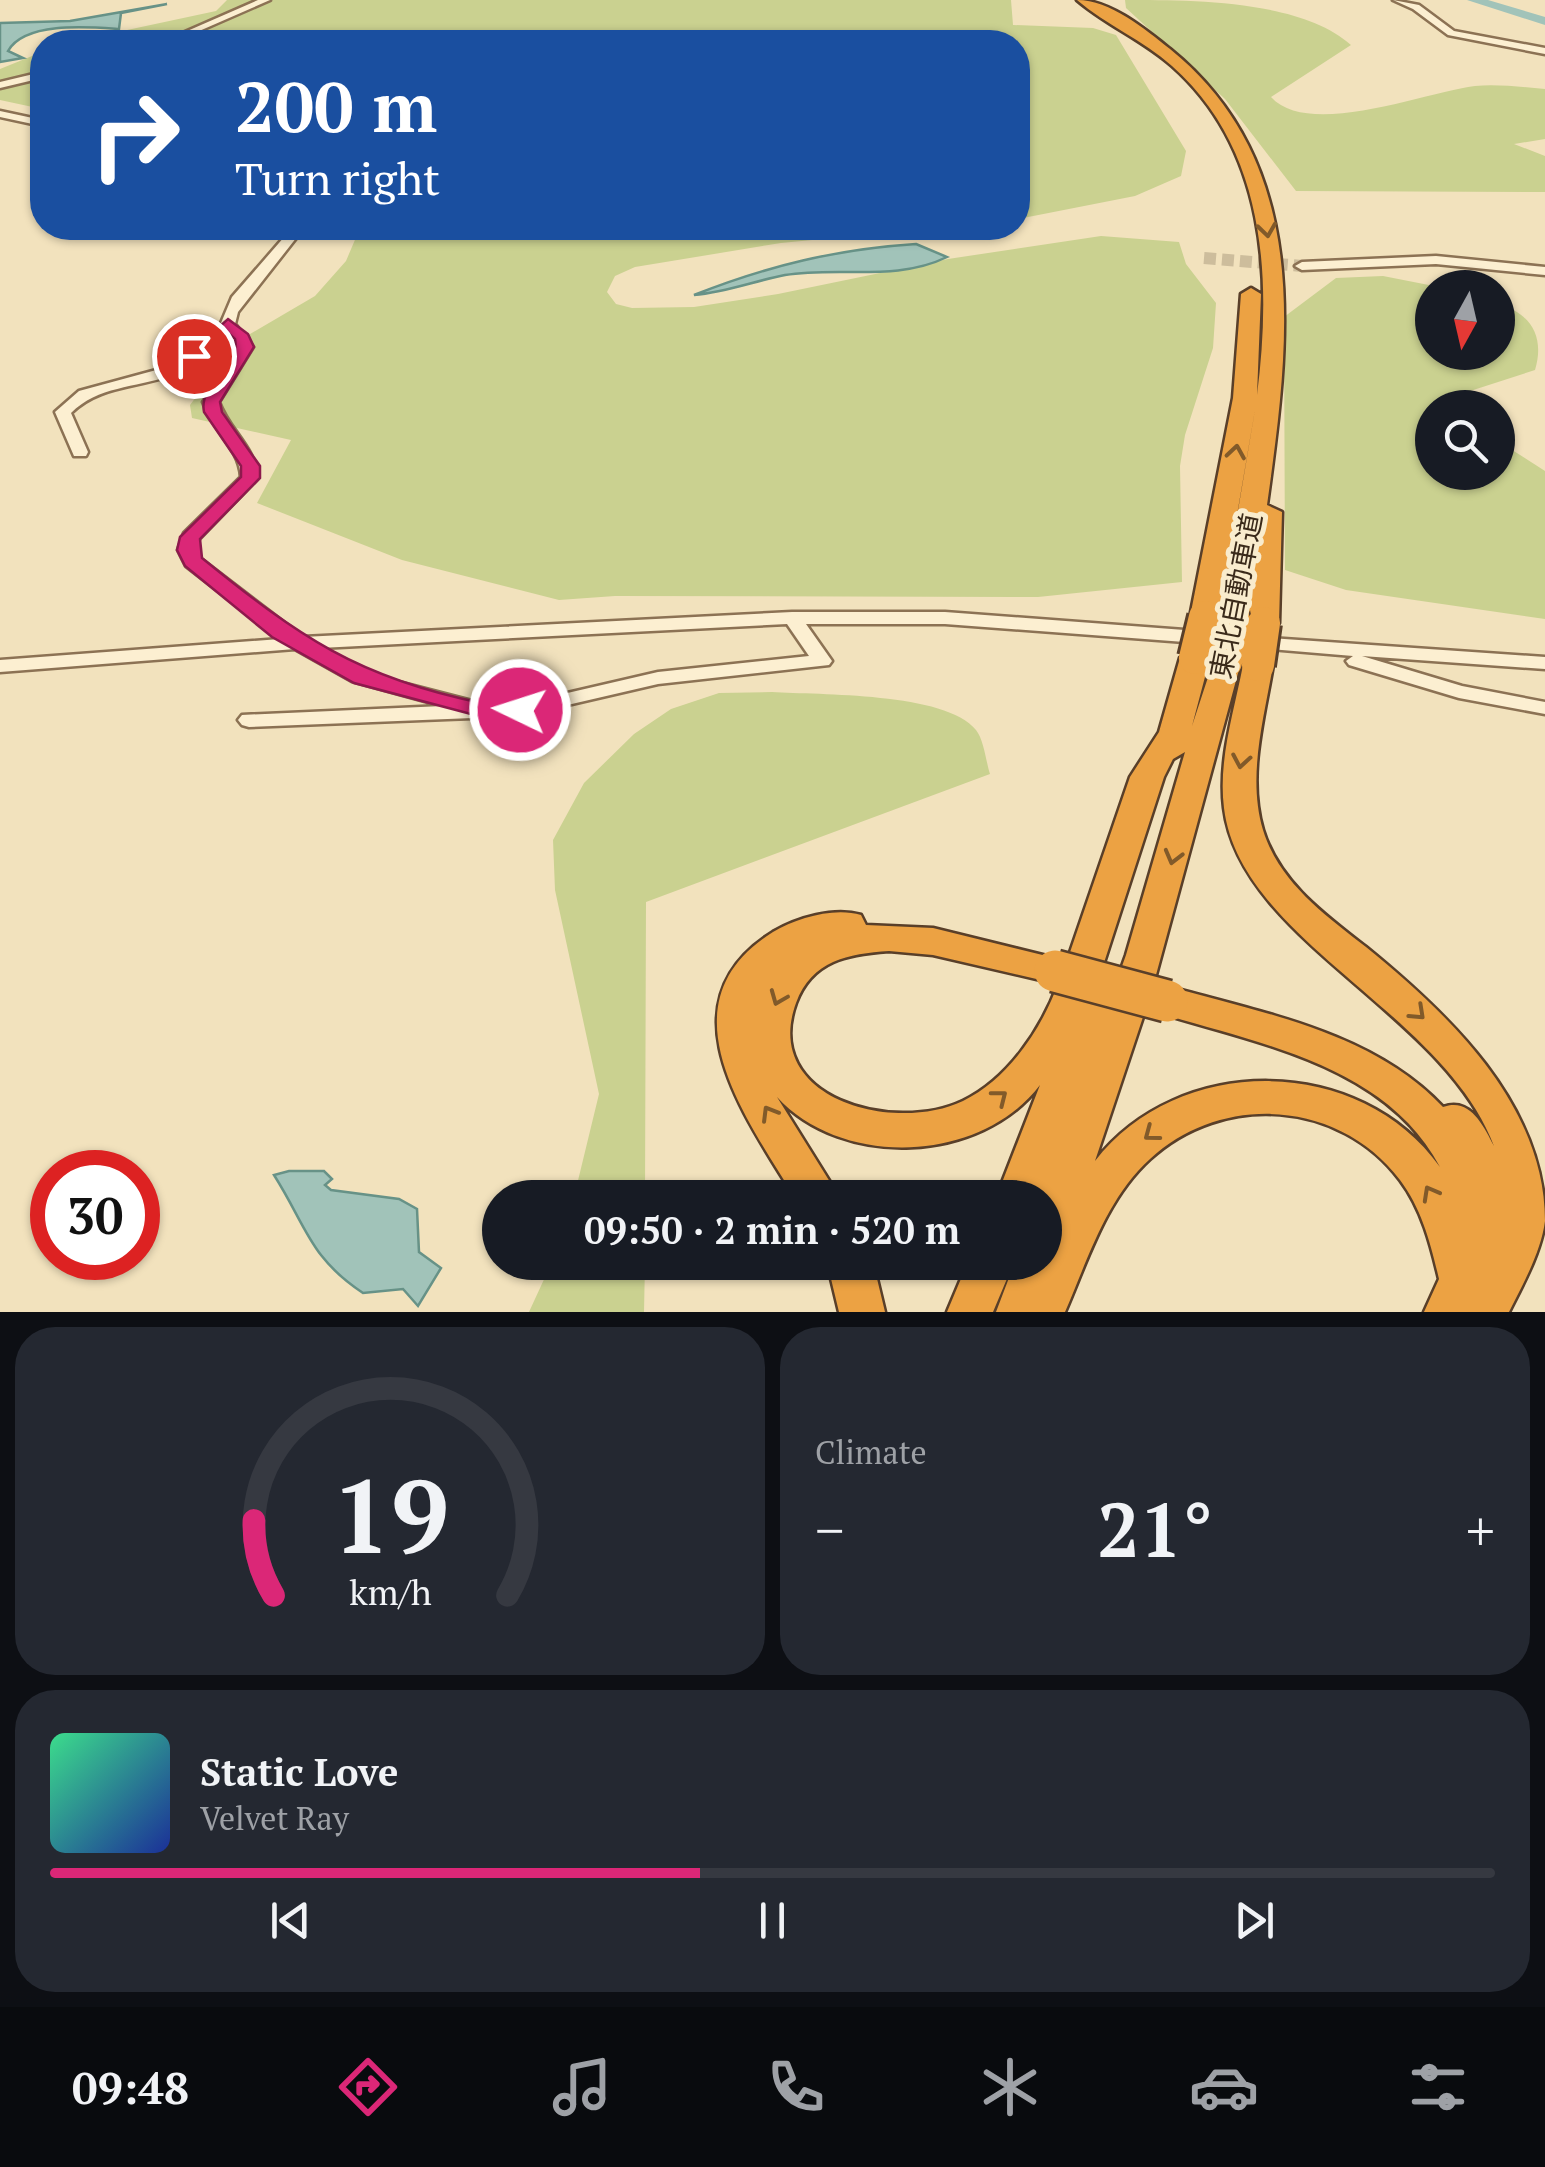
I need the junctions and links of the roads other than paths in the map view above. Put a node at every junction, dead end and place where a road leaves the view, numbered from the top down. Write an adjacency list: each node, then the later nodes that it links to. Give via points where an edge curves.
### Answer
1 (266, 0): 5 (street)
2 (1071, 0): 17 (highway, 東北自動車道, one-way to 2, via 1251,306 1244,197 1232,155 1198,97 1151,50)
3 (1084, 0): 17 (highway, one-way to 17, via 1140,32 1188,71 1226,116 1248,156 1268,232 1270,446)
4 (1397, 0): 6 (street, via 1450,33)
5 (195, 30)
6 (1545, 51)
7 (30, 78): 8 (street)
8 (0, 85)
9 (0, 114): 10 (street)
10 (30, 120)
11 (291, 240): 14 (street, via 230,307)
12 (1302, 266): 13 (street, via 1436,260)
13 (1545, 271)
14 (228, 324): 15 (street, via 168,372 100,387 71,402 62,412); 18 (street, via 246,347 211,402 246,454 250,478 209,514 187,550 193,562)
15 (80, 452)
16 (792, 618): 18 (street); 19 (street, via 1073,625); 24 (street, via 822,661 658,678 520,710)
17 (1234, 620): 20 (highway, bridge); 20 (highway, 東北自動車道, bridge)
18 (299, 643): 22 (street); 24 (street, via 362,678)
19 (1316, 648): 21 (street); 23 (street, via 1458,692)
20 (1227, 662): 26 (highway, 東北自動車道); 31 (highway, 東北自動車道, one-way to 31, via 1145,956); 32 (highway, one-way to 32, via 1247,836 1265,872 1292,907 1456,1048 1508,1126 1523,1176 1524,1217)
21 (1545, 663)
22 (0, 666)
23 (1545, 708)
24 (486, 711): 25 (street)
25 (250, 720)
26 (1175, 732): 27 (highway, one-way to 26, via 922,939 835,943 811,954 780,988 770,1049 789,1085 809,1102 873,1129 928,1129 989,1106 1022,1080 1068,1010 1147,777); 30 (highway, 東北自動車道, via 1072,1061)
27 (1057, 964): 28 (highway, bridge); 29 (highway, one-way to 27, via 745,1073 736,1041 738,1009 762,956 794,936 894,922)
28 (1168, 994): 32 (highway, via 1327,1036 1422,1089 1482,1160 1503,1218); 36 (highway, via 1330,1052 1416,1107 1456,1157 1476,1208)
29 (807, 1180)
30 (1025, 1180)
31 (1062, 1195)
32 (1508, 1266): 36 (highway)
33 (854, 1280): 37 (highway)
34 (983, 1280): 38 (highway)
35 (1031, 1280): 39 (highway)
36 (1465, 1303): 40 (highway, one-way to 40, via 1452,1237 1404,1154 1323,1104 1239,1095 1199,1105 1134,1147 1083,1219)
37 (862, 1312)
38 (970, 1312)
39 (1019, 1312)
40 (1042, 1312)

